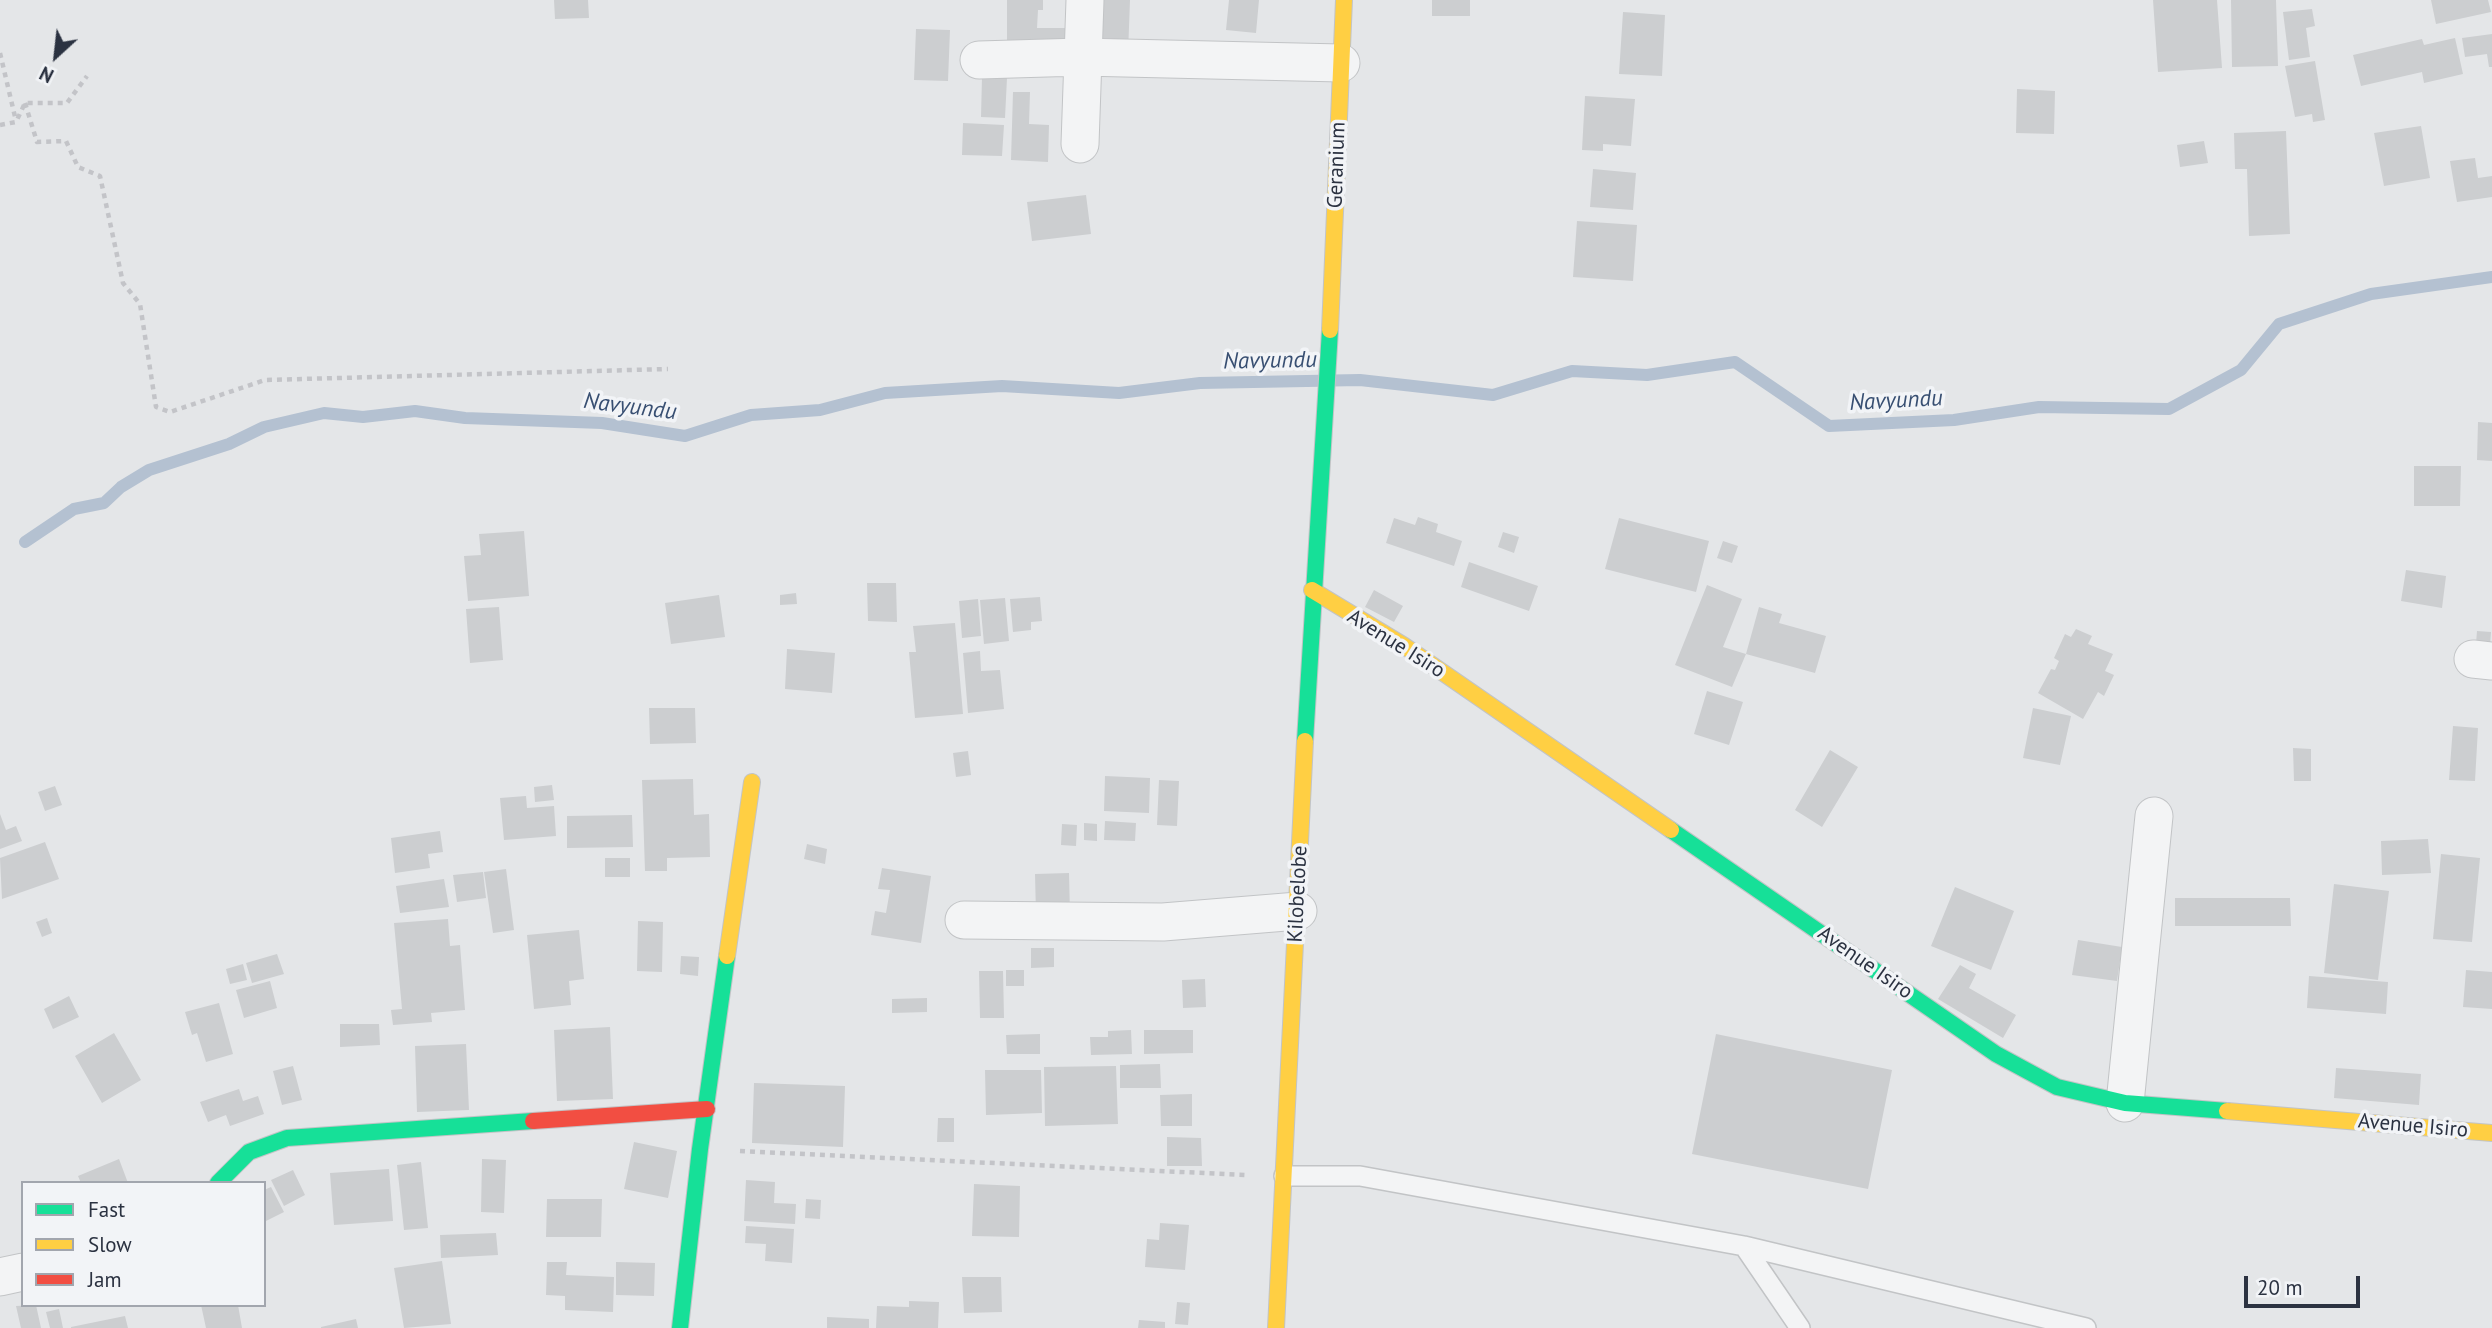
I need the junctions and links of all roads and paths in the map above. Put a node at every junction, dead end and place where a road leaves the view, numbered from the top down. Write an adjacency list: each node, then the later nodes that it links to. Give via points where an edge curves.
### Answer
1 (1085, 0): 4 (street)
2 (1344, 0): 6 (street, Geranium)
3 (0, 53): 9 (path)
4 (1081, 57): 5 (street); 6 (street); 11 (street)
5 (979, 61)
6 (1341, 63): 13 (street, Geranium)
7 (87, 76): 8 (path, via 68,103)
8 (25, 103): 9 (path); 12 (path, via 37,142 66,141 78,167 100,176 123,283 140,304 156,408 170,412 265,380)
9 (16, 122): 10 (path)
10 (0, 125)
11 (1080, 144)
12 (668, 369)
13 (1322, 460): 14 (street, Kilobelobe)
14 (1312, 590): 17 (street, Kilobelobe); 19 (street, Avenue Isiro, via 1403,645 1996,1054 2057,1087)
15 (752, 782): 20 (street)
16 (2154, 816): 19 (street)
17 (1298, 911): 18 (street, via 1163,922); 23 (street, Kilobelobe)
18 (964, 920)
19 (2125, 1103): 21 (street, Avenue Isiro)
20 (707, 1109): 22 (street); 24 (street, via 287,1138 249,1152)
21 (2492, 1133)
22 (700, 1149): 23 (path); 28 (street)
23 (1284, 1176): 25 (lane, via 1360,1176); 29 (street, Kilobelobe)
24 (220, 1181)
25 (1744, 1246): 30 (lane); 31 (lane)
26 (21, 1272): 27 (street)
27 (0, 1277)
28 (680, 1328)
29 (1276, 1328)
30 (1800, 1328)
31 (2086, 1328)

